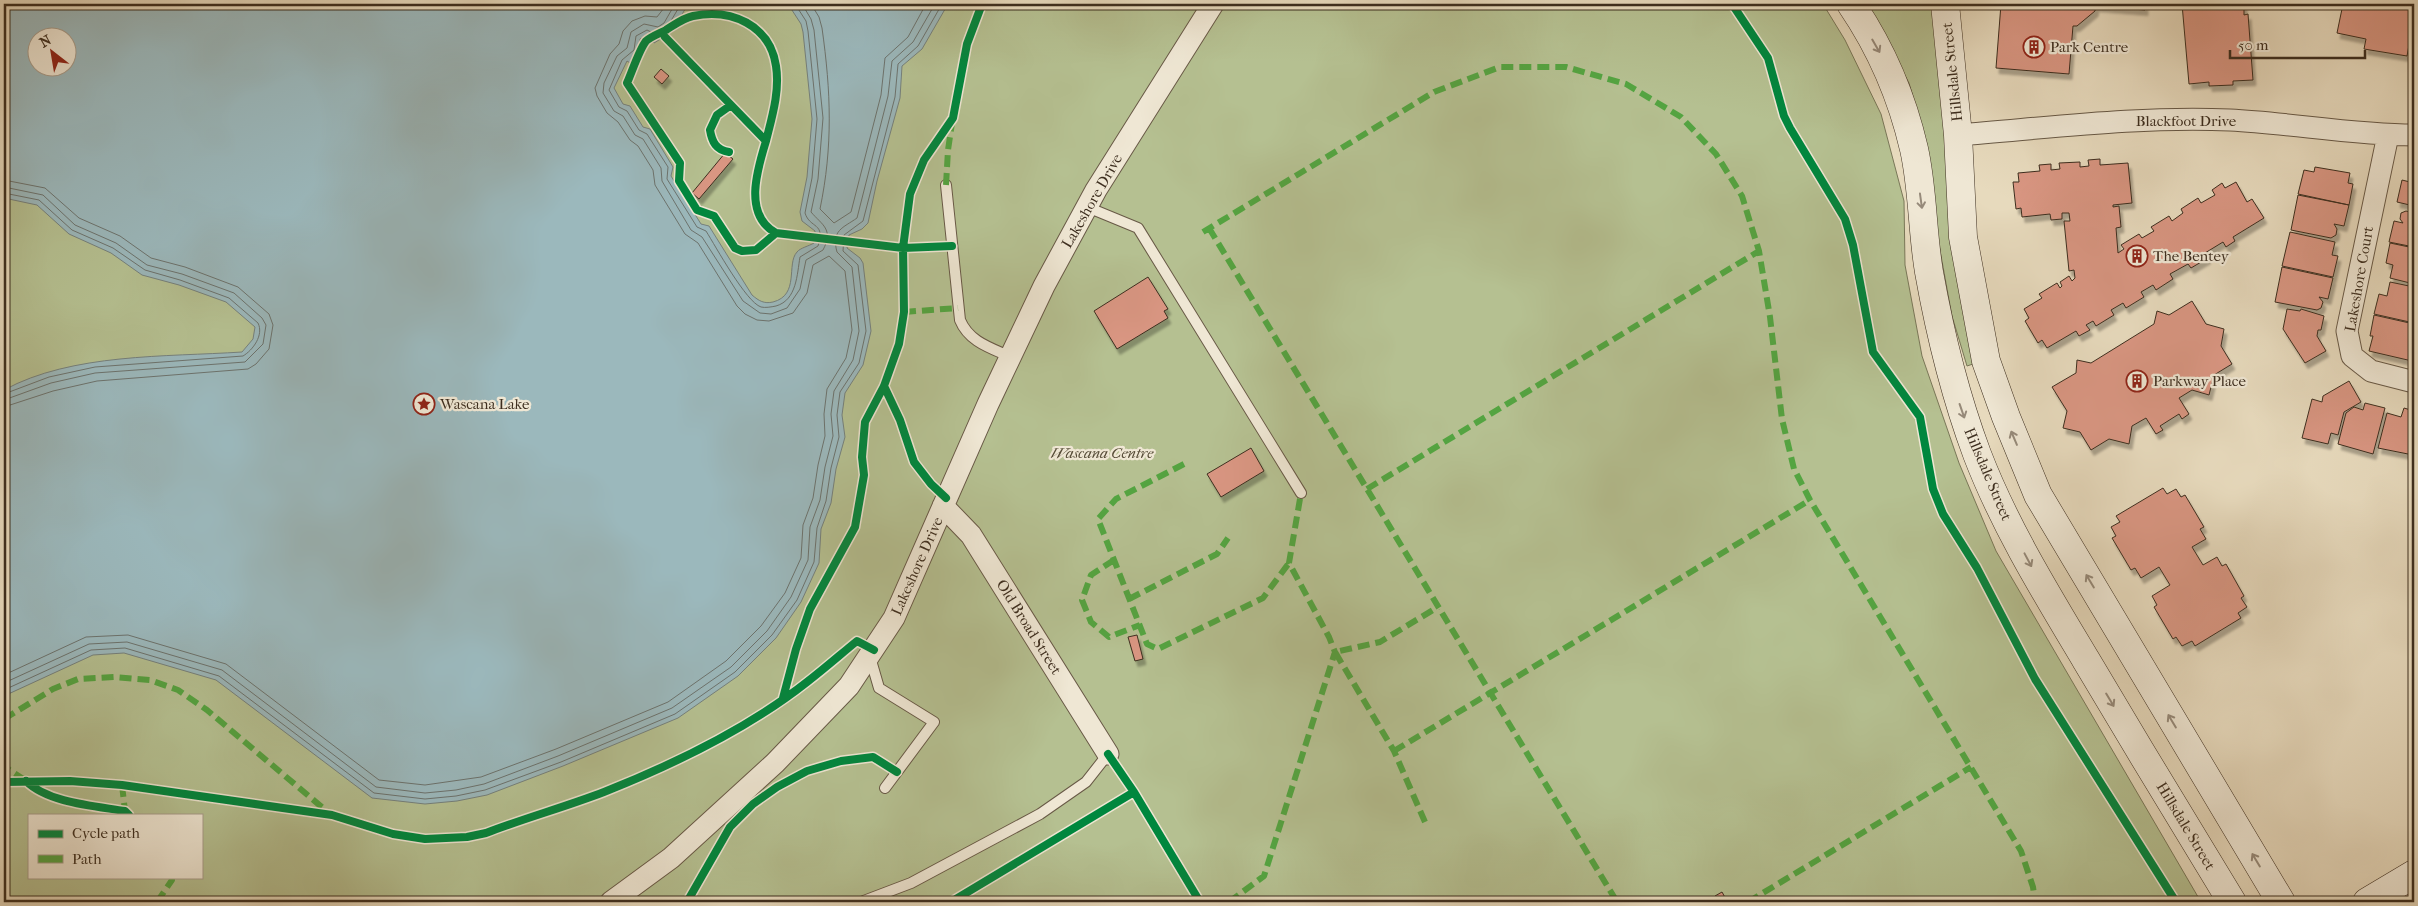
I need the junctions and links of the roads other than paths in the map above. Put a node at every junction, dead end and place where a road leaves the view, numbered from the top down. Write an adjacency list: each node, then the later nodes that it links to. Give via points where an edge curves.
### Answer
1 (1213, 4): 5 (street, Lakeshore Drive)
2 (1226, 4): 5 (street, Lakeshore Drive)
3 (1851, 4): 21 (street, Hillsdale Street, one-way to 21, via 1883,58 1914,150 1928,269 1940,329 1958,400 1978,455 2007,522 2037,578)
4 (1945, 4): 6 (street, Hillsdale Street)
5 (1167, 77): 10 (street, Lakeshore Drive)
6 (1958, 135): 7 (street, Blackfoot Drive, via 2158,119 2230,120); 22 (street, Hillsdale Street, one-way to 6, via 2038,495 1986,360 1964,237)
7 (2388, 135): 8 (street, Blackfoot Drive); 12 (street, Lakeshore Court, via 2347,331 2352,356 2371,371)
8 (2414, 135)
9 (946, 186): 11 (lane, via 960,320 964,331)
10 (1087, 207): 11 (street, Lakeshore Drive, via 1044,286); 13 (lane, via 1138,228)
11 (1011, 358): 14 (street, Lakeshore Drive)
12 (2414, 382)
13 (1301, 493)
14 (943, 506): 15 (street, Lakeshore Drive, via 894,618); 16 (street, Old Broad Street, via 971,535)
15 (869, 656): 17 (lane, via 879,688 934,722); 19 (street, Lakeshore Drive, via 849,686 775,763 671,858)
16 (1108, 754): 20 (lane, via 1086,782 1040,814 911,883)
17 (885, 788)
18 (2414, 874): 23 (street)
19 (612, 902)
20 (861, 902)
21 (2232, 902)
22 (2281, 902)
23 (2367, 902)

